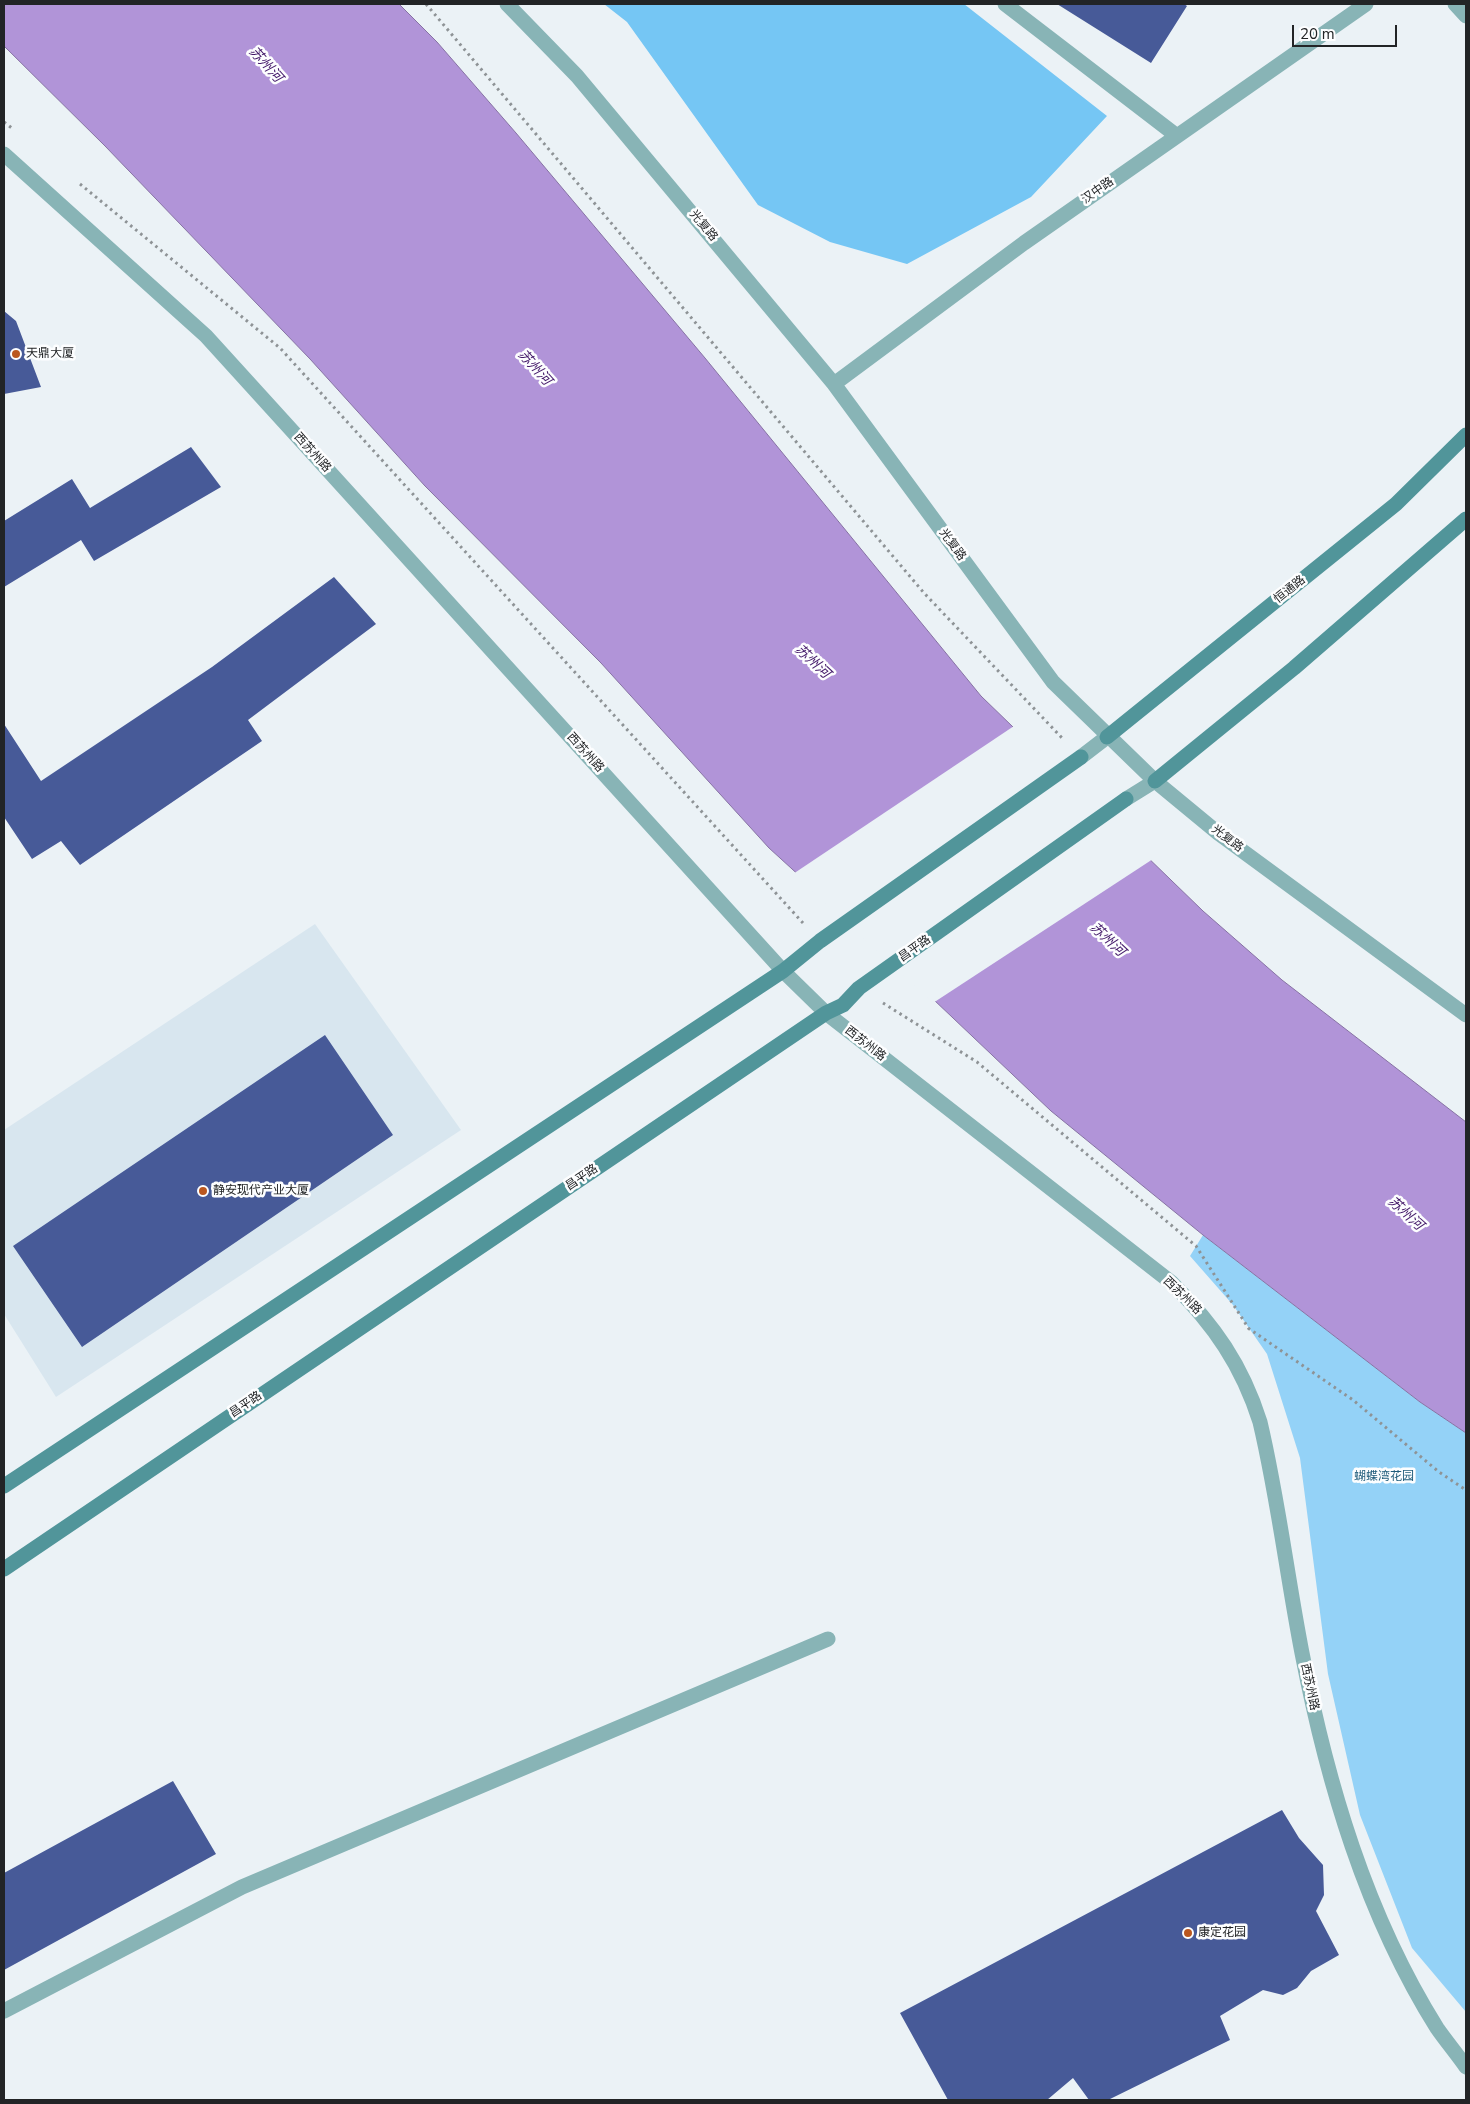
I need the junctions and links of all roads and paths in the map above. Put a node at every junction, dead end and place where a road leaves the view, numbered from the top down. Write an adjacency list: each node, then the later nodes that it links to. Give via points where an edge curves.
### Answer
1 (426, 4): 16 (path, via 924,593)
2 (507, 4): 12 (street, 光复路, via 578,76)
3 (1005, 4): 9 (street)
4 (1366, 4): 9 (street, 汉中路)
5 (1455, 4): 6 (street)
6 (1466, 16)
7 (4, 122): 8 (path)
8 (19, 134)
9 (1177, 136): 12 (street, 汉中路, via 1024,243)
10 (4, 154): 20 (street, 西苏州路, via 206,336)
11 (73, 178): 19 (path, via 280,348)
12 (834, 384): 15 (street, 光复路, via 1053,682)
13 (1466, 435): 15 (main road, 恒通路, via 1396,504)
14 (1466, 519): 17 (main road, via 1294,668)
15 (1108, 737): 16 (street); 17 (street, 光复路)
16 (1081, 757): 19 (main road)
17 (1154, 781): 18 (street, 昌平路); 23 (street, 光复路, via 1218,833)
18 (1126, 799): 21 (main road, 昌平路)
19 (820, 941): 20 (main road)
20 (783, 971): 22 (street, 西苏州路); 26 (main road)
21 (859, 988): 22 (main road, 昌平路, via 843,1005); 25 (path, via 977,1062 1196,1246)
22 (826, 1013): 28 (main road, 昌平路); 31 (street, 西苏州路, via 1172,1283 1207,1321 1234,1359 1254,1402 1266,1448 1313,1705 1350,1839 1405,1970 1437,2028)
23 (1466, 1015)
24 (1240, 1325): 25 (path)
25 (1249, 1329): 27 (path, via 1353,1400 1439,1472)
26 (4, 1486)
27 (1466, 1490)
28 (4, 1569)
29 (828, 1639): 30 (street, via 242,1887)
30 (4, 2011)
31 (1466, 2067)

